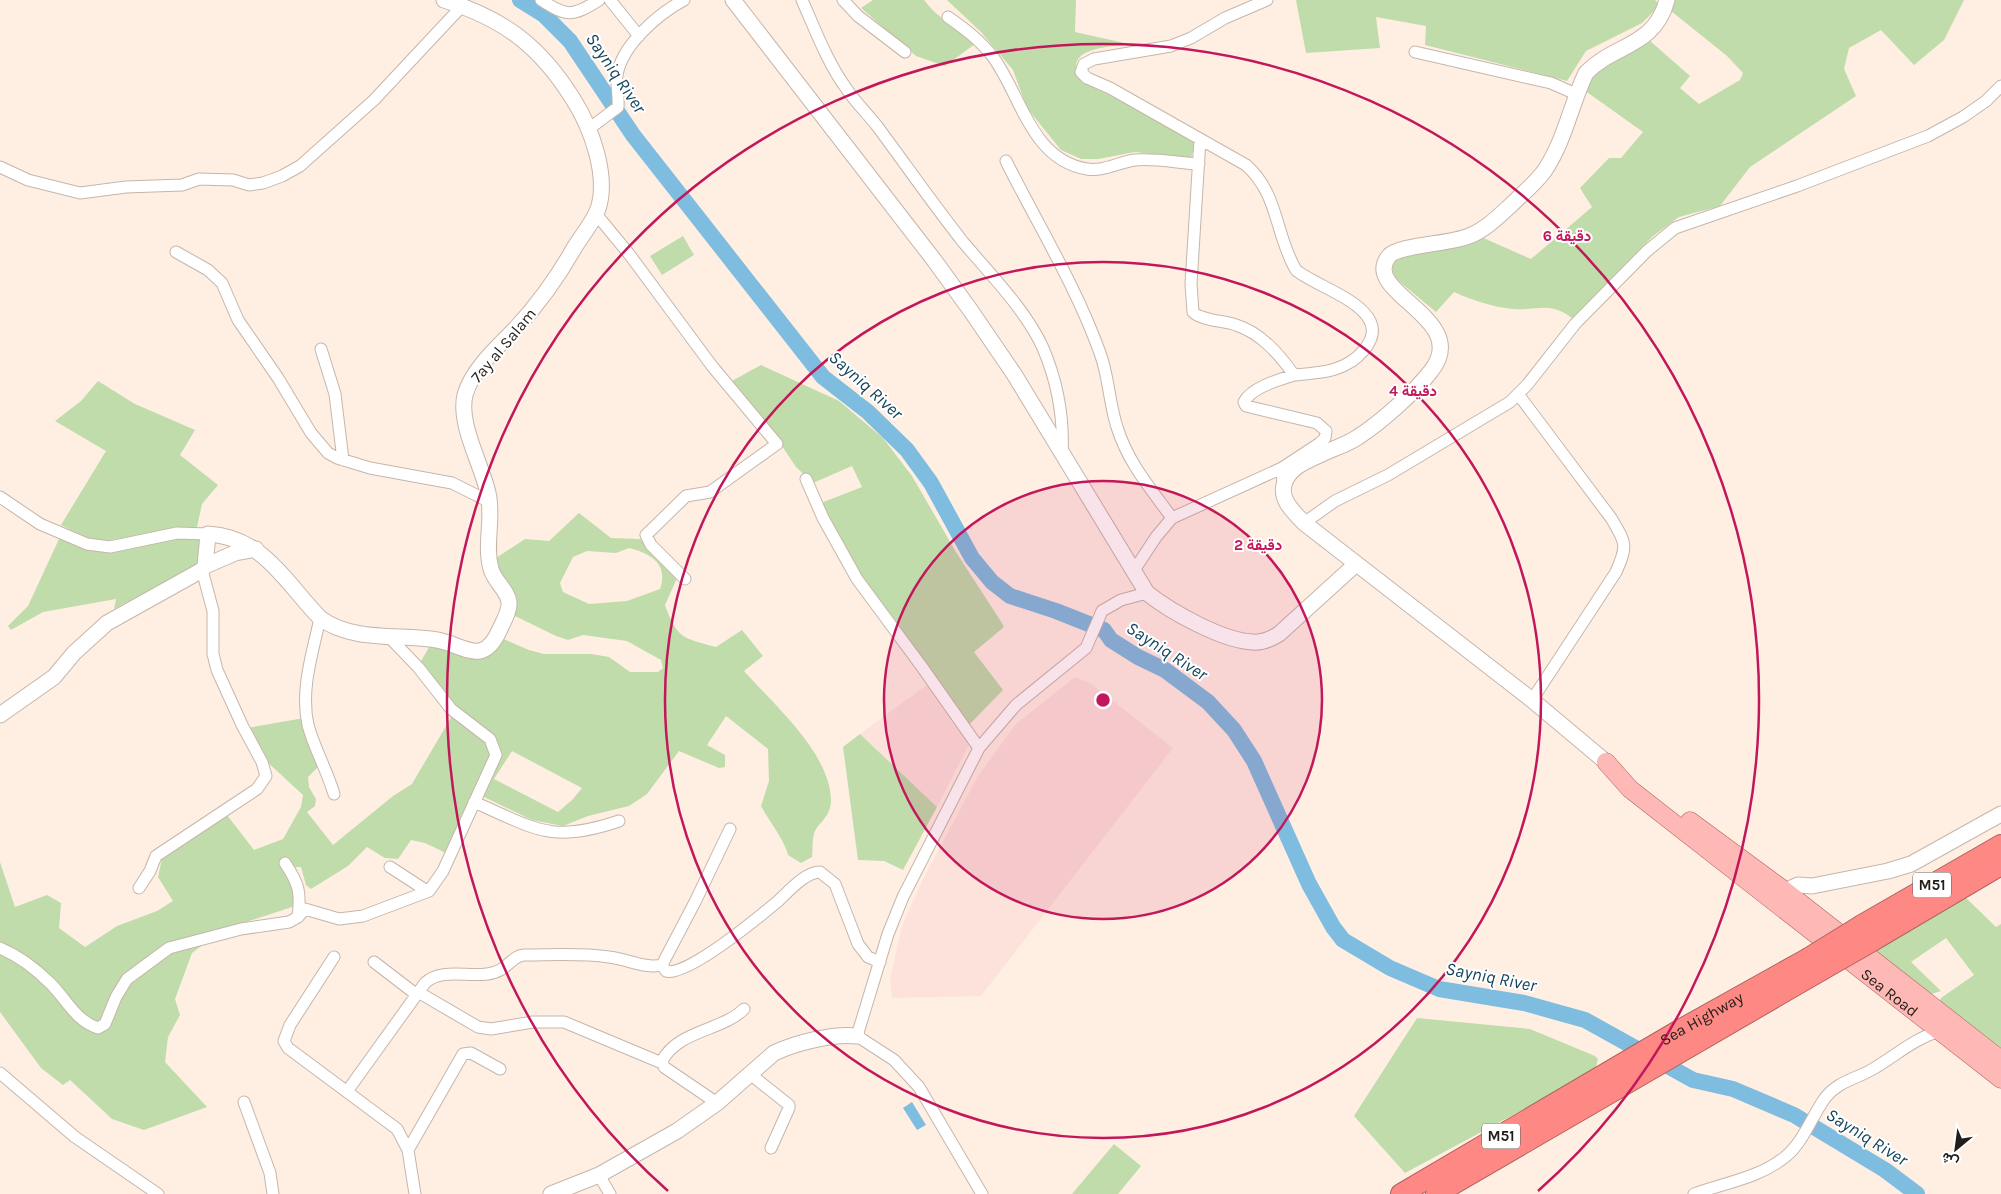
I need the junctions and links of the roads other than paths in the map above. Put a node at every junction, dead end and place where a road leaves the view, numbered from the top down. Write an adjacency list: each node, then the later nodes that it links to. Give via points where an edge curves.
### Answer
1 (444, 0): 11 (street, 7ay al Salam)
2 (541, 0): 3 (street, via 562,13 573,14)
3 (599, 0)
4 (610, 0): 13 (street)
5 (684, 0): 13 (street, via 658,17)
6 (733, 0): 28 (street, via 934,260 1014,374)
7 (802, 0): 28 (street, via 845,88 1037,337 1047,359 1063,423)
8 (843, 0): 14 (street, via 858,16)
9 (1266, 0): 19 (street, via 1172,46 1104,56 1087,61 1081,68 1087,78)
10 (1664, 2): 17 (street, via 1656,24 1645,36 1630,47 1597,62 1586,73)
11 (462, 6): 18 (street, 7ay al Salam, via 500,22 539,53); 22 (street, via 368,106 300,166 263,183 199,179 182,185 126,187 80,194 28,180)
12 (948, 16): 21 (street, via 985,46 1014,89 1031,126 1044,145 1060,159 1092,170 1142,160)
13 (639, 36): 18 (street, via 618,70 618,106)
14 (905, 52)
15 (1415, 52): 17 (street, via 1551,83)
16 (2001, 86): 27 (street, via 1963,117 1928,136 1675,228 1647,251 1575,324)
17 (1576, 94): 32 (street, via 1544,171 1496,219 1470,236 1444,244 1400,248 1387,258 1384,272 1390,285 1424,315 1436,332 1439,354 1435,365 1370,428 1349,442 1300,464)
18 (596, 124): 23 (street, 7ay al Salam, via 602,184)
19 (1200, 139): 21 (street); 26 (street, via 1246,165 1261,180 1296,270 1352,303 1371,323 1371,340 1350,364 1332,371)
20 (1006, 161): 35 (street, via 1062,266 1101,354 1122,442 1137,472)
21 (1199, 164): 26 (street, via 1191,284 1193,312 1250,332 1281,357)
22 (0, 167)
23 (596, 214): 34 (street, 7ay al Salam, via 551,288 484,364 465,395 465,417); 42 (street, via 776,444 710,492 686,496 646,535 651,545)
24 (176, 252): 29 (street, via 222,283 238,320 287,391 311,433 328,453)
25 (321, 349): 29 (street, via 335,394)
26 (1294, 375): 30 (street, via 1264,386 1247,397 1244,403 1260,411 1324,427 1323,441)
27 (1518, 394): 36 (street, via 1449,439 1335,502); 46 (street, via 1611,518 1625,540 1626,550 1616,572)
28 (1062, 455): 41 (street)
29 (343, 460): 34 (street, via 452,484)
30 (1282, 468): 32 (street); 35 (street)
31 (806, 480): 48 (street, via 857,578)
32 (1283, 485): 36 (street, via 1286,502)
33 (0, 498): 37 (street, via 59,534 100,546 120,546 177,533)
34 (490, 502): 45 (street, 7ay al Salam, via 490,568 510,604 493,643 485,650 470,652 442,641)
35 (1172, 518): 41 (street)
36 (1304, 523): 39 (street)
37 (208, 534): 38 (street); 40 (street)
38 (256, 549): 40 (street, via 235,553); 44 (street, 7ay al Salam, via 283,574)
39 (1356, 564): 43 (street, via 1270,640 1238,640 1169,609); 46 (street)
40 (203, 568): 47 (street, via 106,623 54,677); 60 (street, via 213,611 213,654 217,670 266,776 257,789 156,856)
41 (1133, 572): 43 (street)
42 (685, 579)
43 (1147, 593): 48 (street, via 1110,605 1098,617 1086,648 1016,705)
44 (320, 618): 45 (street, 7ay al Salam, via 336,628); 50 (street, via 305,703 308,724)
45 (388, 636): 51 (street, via 418,666 451,709 482,732 494,746 496,754)
46 (1532, 700): 49 (street)
47 (0, 715)
48 (978, 748): 69 (street, via 903,897)
49 (1606, 762): 62 (main road, Sea Road, via 1633,779)
50 (334, 794)
51 (474, 802): 53 (street, via 535,830 565,834 590,831); 61 (street, via 443,871)
52 (2001, 814): 59 (street, via 1911,864)
53 (619, 821)
54 (730, 828): 70 (street)
55 (2001, 845): 65 (highway, Sea Highway / M51)
56 (285, 863): 64 (street, via 297,881 300,898)
57 (2001, 865): 65 (highway, Sea Highway / M51)
58 (390, 867): 61 (street)
59 (1812, 886): 62 (street, via 1798,885); 63 (street)
60 (139, 888)
61 (427, 891): 64 (street, via 362,916 339,919 305,909)
62 (1782, 898): 63 (main road, Sea Road)
63 (1798, 911): 74 (main road, Sea Road); 76 (main road)
64 (298, 917): 66 (street, via 289,922 242,929 169,948 127,979 105,1024 98,1028 83,1019 30,966)
65 (1868, 933): 71 (highway, Sea Highway / M51, bridge)
66 (0, 948)
67 (334, 957): 82 (street, via 290,1025 284,1041 288,1048)
68 (374, 962): 72 (street)
69 (880, 962): 70 (street, via 863,953 836,884 820,872 808,876 700,959 675,972 666,971); 75 (street)
70 (662, 965): 72 (street, via 648,966 578,954 518,955 497,972 431,977)
71 (1813, 965): 94 (highway, Sea Highway / M51, via 1678,1031); 95 (highway, Sea Highway / M51, via 1694,1044)
72 (418, 993): 77 (street, via 478,1027 491,1030 533,1022 564,1022); 82 (street)
73 (744, 1009): 77 (street, via 735,1017 687,1039 666,1054)
74 (1939, 1031): 81 (main road, Sea Road); 96 (street, via 1922,1037 1874,1068 1836,1086 1797,1143 1770,1167)
75 (856, 1036): 80 (street, via 838,1036 784,1048); 93 (street, via 894,1060 919,1087)
76 (2001, 1060)
77 (662, 1063): 84 (street)
78 (500, 1069): 86 (street, via 471,1053 462,1054)
79 (0, 1073): 88 (street, via 75,1137)
80 (750, 1074): 84 (street); 85 (street, via 789,1108)
81 (2001, 1079)
82 (348, 1090): 86 (street, via 397,1129)
83 (244, 1102): 89 (street, via 270,1173)
84 (717, 1103): 87 (street, via 677,1131)
85 (771, 1148)
86 (408, 1150): 90 (street)
87 (599, 1175): 91 (street); 92 (street)
88 (158, 1194)
89 (273, 1194)
90 (415, 1194)
91 (550, 1194)
92 (610, 1194)
93 (982, 1194)
94 (1401, 1194)
95 (1436, 1194)
96 (1694, 1194)

